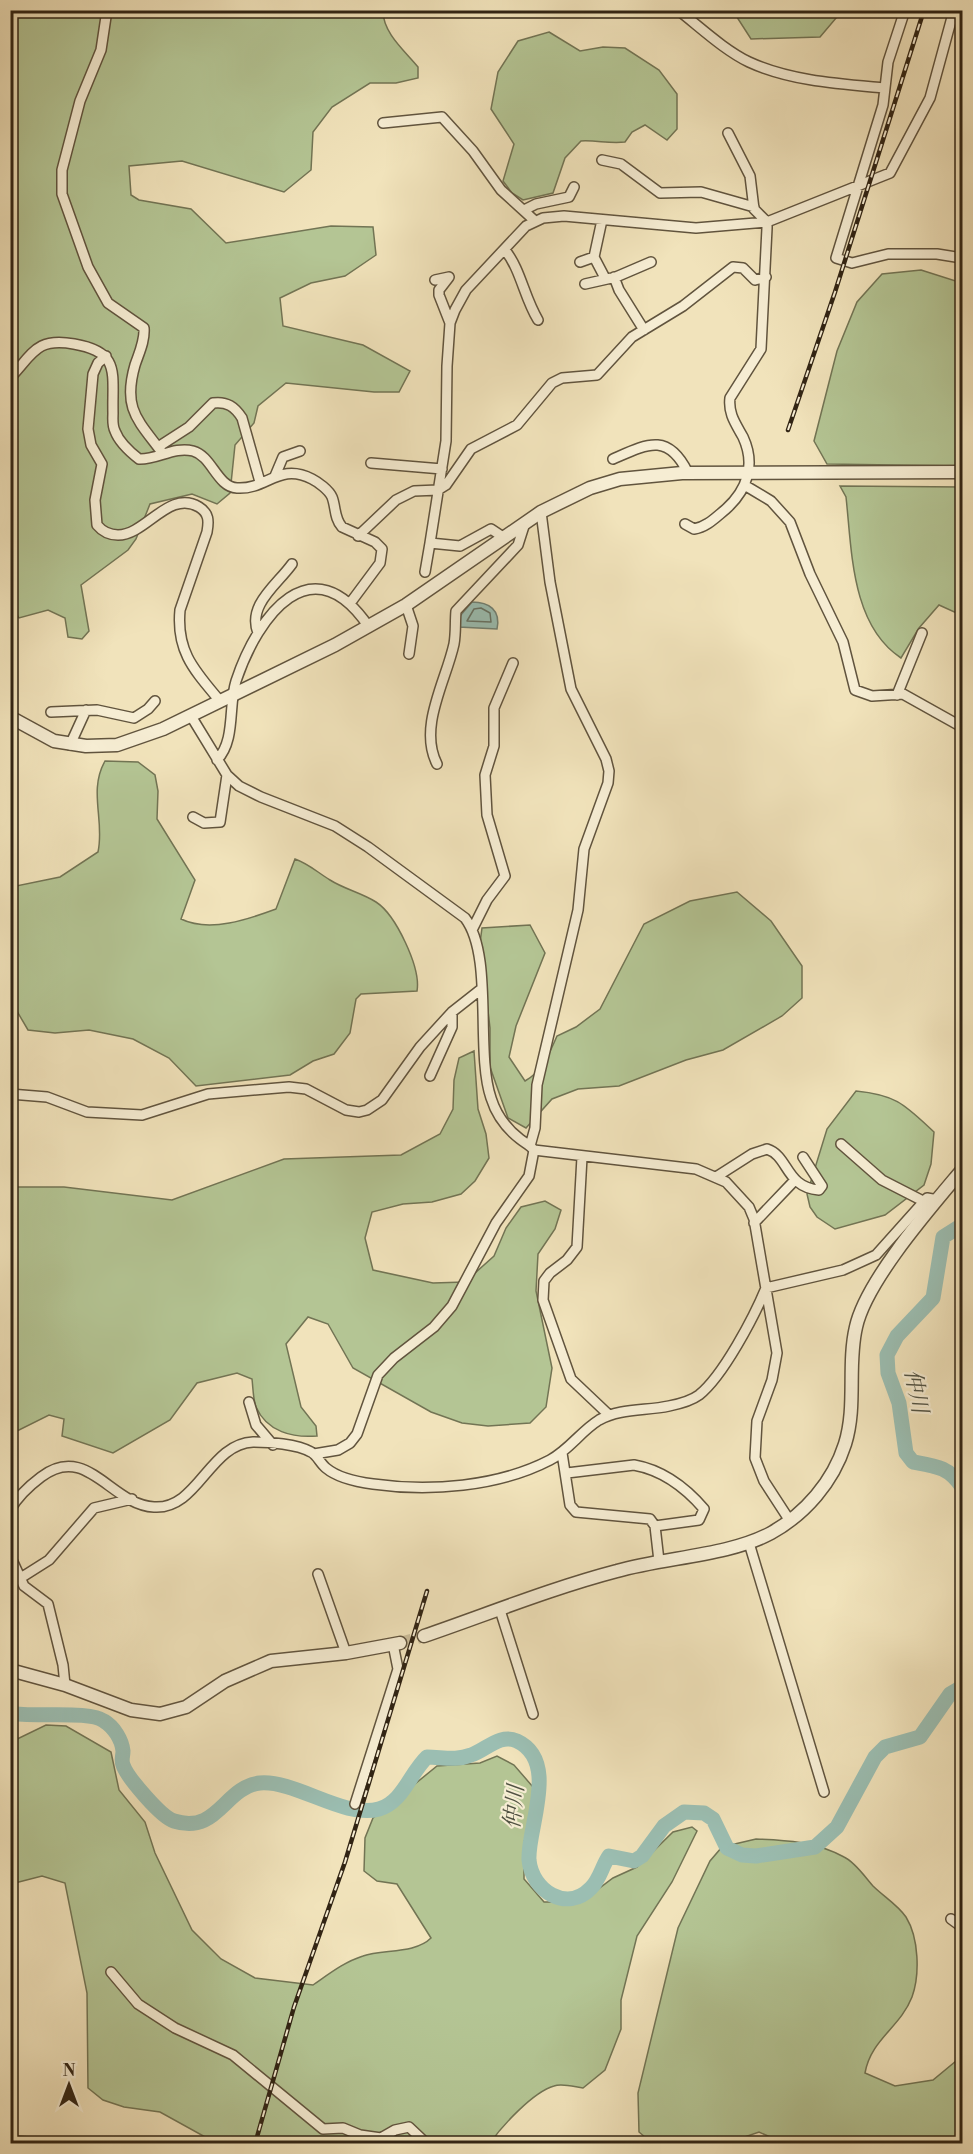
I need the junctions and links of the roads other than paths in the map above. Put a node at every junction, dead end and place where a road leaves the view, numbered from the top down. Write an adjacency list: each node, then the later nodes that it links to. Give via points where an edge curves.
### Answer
1 (108, 10): 30 (street, via 101,50 80,100 62,170 62,194 88,267 108,303 144,328 131,383 131,405 141,427)
2 (678, 10): 5 (street, via 756,65 826,83)
3 (905, 10): 5 (street)
4 (954, 10): 10 (street, via 930,98 913,134 890,173)
5 (884, 88): 10 (street)
6 (383, 123): 12 (street, via 442,117 501,190)
7 (728, 133): 11 (street, via 750,176)
8 (602, 160): 11 (street, via 621,164 660,193 702,192)
9 (574, 187): 12 (street, via 569,197)
10 (859, 187): 15 (street); 18 (street, via 836,258 852,263 888,254)
11 (754, 207): 15 (street)
12 (524, 210): 13 (street)
13 (535, 220): 14 (street, via 556,216); 16 (street)
14 (602, 220): 15 (street, via 696,228); 17 (street)
15 (766, 222): 21 (street)
16 (505, 250): 25 (street, via 514,261); 26 (street, via 466,290)
17 (594, 257): 19 (street); 22 (street)
18 (963, 258)
19 (580, 262)
20 (651, 262): 22 (street)
21 (766, 276): 27 (street, via 758,280 742,268 733,267); 38 (street, via 761,349 729,404 746,446)
22 (610, 278): 24 (street); 27 (street)
23 (435, 280): 26 (street, via 449,277 439,294)
24 (585, 284)
25 (538, 320)
26 (450, 323): 34 (street)
27 (644, 330): 40 (street, via 619,348 597,375 562,378 552,383 517,425 471,449 446,485)
28 (106, 356): 29 (street, via 85,346 48,342 37,348); 30 (street, via 112,376 115,432 139,459 148,460); 59 (street, via 93,374 88,429 103,467 95,500 97,525 118,535 133,531 176,505 194,505 206,513 207,532 180,610 180,623 185,657)
29 (10, 378)
30 (161, 451): 39 (street, via 195,451 231,487); 39 (street, via 213,403 226,404 242,418)
31 (300, 451): 37 (street, via 283,457)
32 (613, 459): 36 (street, via 658,444 682,460)
33 (371, 463): 34 (street)
34 (442, 469): 40 (street)
35 (963, 472): 38 (street)
36 (688, 473): 38 (street); 41 (street, via 620,479 590,488)
37 (275, 476): 39 (street); 44 (street, via 299,472 320,483 332,497 338,523)
38 (747, 479): 43 (street, via 728,507 708,524 694,529); 57 (street, via 790,522 843,642 855,690 872,696)
39 (260, 482)
40 (438, 490): 44 (street, via 414,491 396,500); 46 (street)
41 (541, 512): 42 (street); 76 (street, via 571,689 609,771 584,849 578,910 537,1085)
42 (525, 523): 45 (street); 67 (street, via 518,545 456,611 454,644 433,722 431,740)
43 (685, 524)
44 (358, 536): 49 (street, via 379,545 382,557)
45 (503, 537): 46 (street, via 491,529 460,546); 50 (street)
46 (430, 543): 48 (street)
47 (292, 564): 52 (street, via 259,604 254,620)
48 (425, 572)
49 (351, 602): 51 (street); 52 (street, via 325,589 307,588 288,599)
50 (406, 605): 51 (street); 54 (street, via 413,626)
51 (369, 627): 56 (street)
52 (258, 633): 56 (street)
53 (922, 633): 57 (street)
54 (409, 654)
55 (513, 663): 70 (street, via 494,708 494,746 485,770 487,815 505,876)
56 (233, 694): 59 (street); 66 (street, via 227,746)
57 (897, 695): 64 (street, via 906,696)
58 (155, 700): 60 (street, via 134,718)
59 (220, 701): 62 (street)
60 (86, 710): 61 (street); 65 (street)
61 (51, 712)
62 (191, 716): 65 (street, via 117,745); 66 (street)
63 (10, 717): 65 (street, via 54,741)
64 (963, 727)
65 (70, 745)
66 (217, 760): 68 (street)
67 (436, 764)
68 (227, 775): 69 (street, via 220,822 204,823); 70 (street, via 252,793 335,826 459,912)
69 (193, 817)
70 (472, 930): 71 (street)
71 (480, 990): 72 (street); 76 (street, via 491,1100 502,1121)
72 (452, 1012): 73 (street, via 452,1027); 74 (street, via 420,1047 382,1100 359,1112 346,1110 306,1089 289,1087 208,1094 142,1115 87,1112 47,1097)
73 (430, 1076)
74 (10, 1094)
75 (841, 1144): 83 (street, via 882,1180)
76 (532, 1148): 77 (street); 90 (street, via 529,1176 496,1223 452,1306 434,1328 394,1358 378,1376 350,1443 338,1450)
77 (582, 1157): 80 (street, via 696,1169); 87 (street, via 578,1247 544,1281 543,1300 571,1378)
78 (803, 1157): 81 (street, via 822,1186 816,1190)
79 (963, 1170): 82 (street)
80 (716, 1177): 81 (street, via 766,1149 773,1152); 84 (street, via 740,1195)
81 (795, 1180): 84 (street)
82 (938, 1200): 83 (street, via 929,1197); 94 (street, via 865,1301 855,1328 851,1418 845,1444 826,1485)
83 (923, 1202): 85 (street, via 876,1255 843,1270)
84 (754, 1223): 85 (street)
85 (766, 1288): 87 (street, via 757,1311 724,1364 698,1395 672,1406); 94 (street, via 777,1353 757,1421 755,1458 764,1481)
86 (249, 1402): 88 (street, via 256,1425)
87 (609, 1415): 89 (street)
88 (273, 1444): 90 (street); 92 (street, via 252,1442 234,1448 218,1459 185,1496 165,1506 151,1507)
89 (562, 1453): 90 (street, via 537,1466 491,1479 433,1486 350,1480 327,1469); 91 (street)
90 (314, 1454)
91 (567, 1473): 95 (street, via 570,1505 576,1512 650,1519); 95 (street, via 643,1467 678,1485 704,1509 699,1520)
92 (132, 1499): 93 (street, via 66,1465 31,1485); 100 (street, via 94,1508 49,1560)
93 (10, 1510)
94 (790, 1521): 96 (street)
95 (655, 1526): 98 (street)
96 (749, 1543): 98 (street); 108 (street)
97 (11, 1560): 100 (street)
98 (659, 1561): 101 (street, via 588,1579)
99 (318, 1574): 104 (street)
100 (19, 1579): 106 (street, via 48,1604)
101 (500, 1610): 102 (street); 107 (street)
102 (424, 1636)
103 (397, 1643): 104 (street); 109 (street, via 398,1669)
104 (346, 1653): 106 (street, via 285,1658 252,1667 186,1707 160,1714 131,1710)
105 (10, 1670): 106 (street)
106 (64, 1685)
107 (533, 1714)
108 (824, 1792)
109 (355, 1804)
110 (951, 1919): 111 (street)
111 (963, 1927)
112 (111, 1972): 115 (street, via 138,2004 175,2028 233,2055 323,2129 343,2128 381,2138 409,2127)
113 (10, 2141): 114 (street)
114 (60, 2144)
115 (428, 2144)

